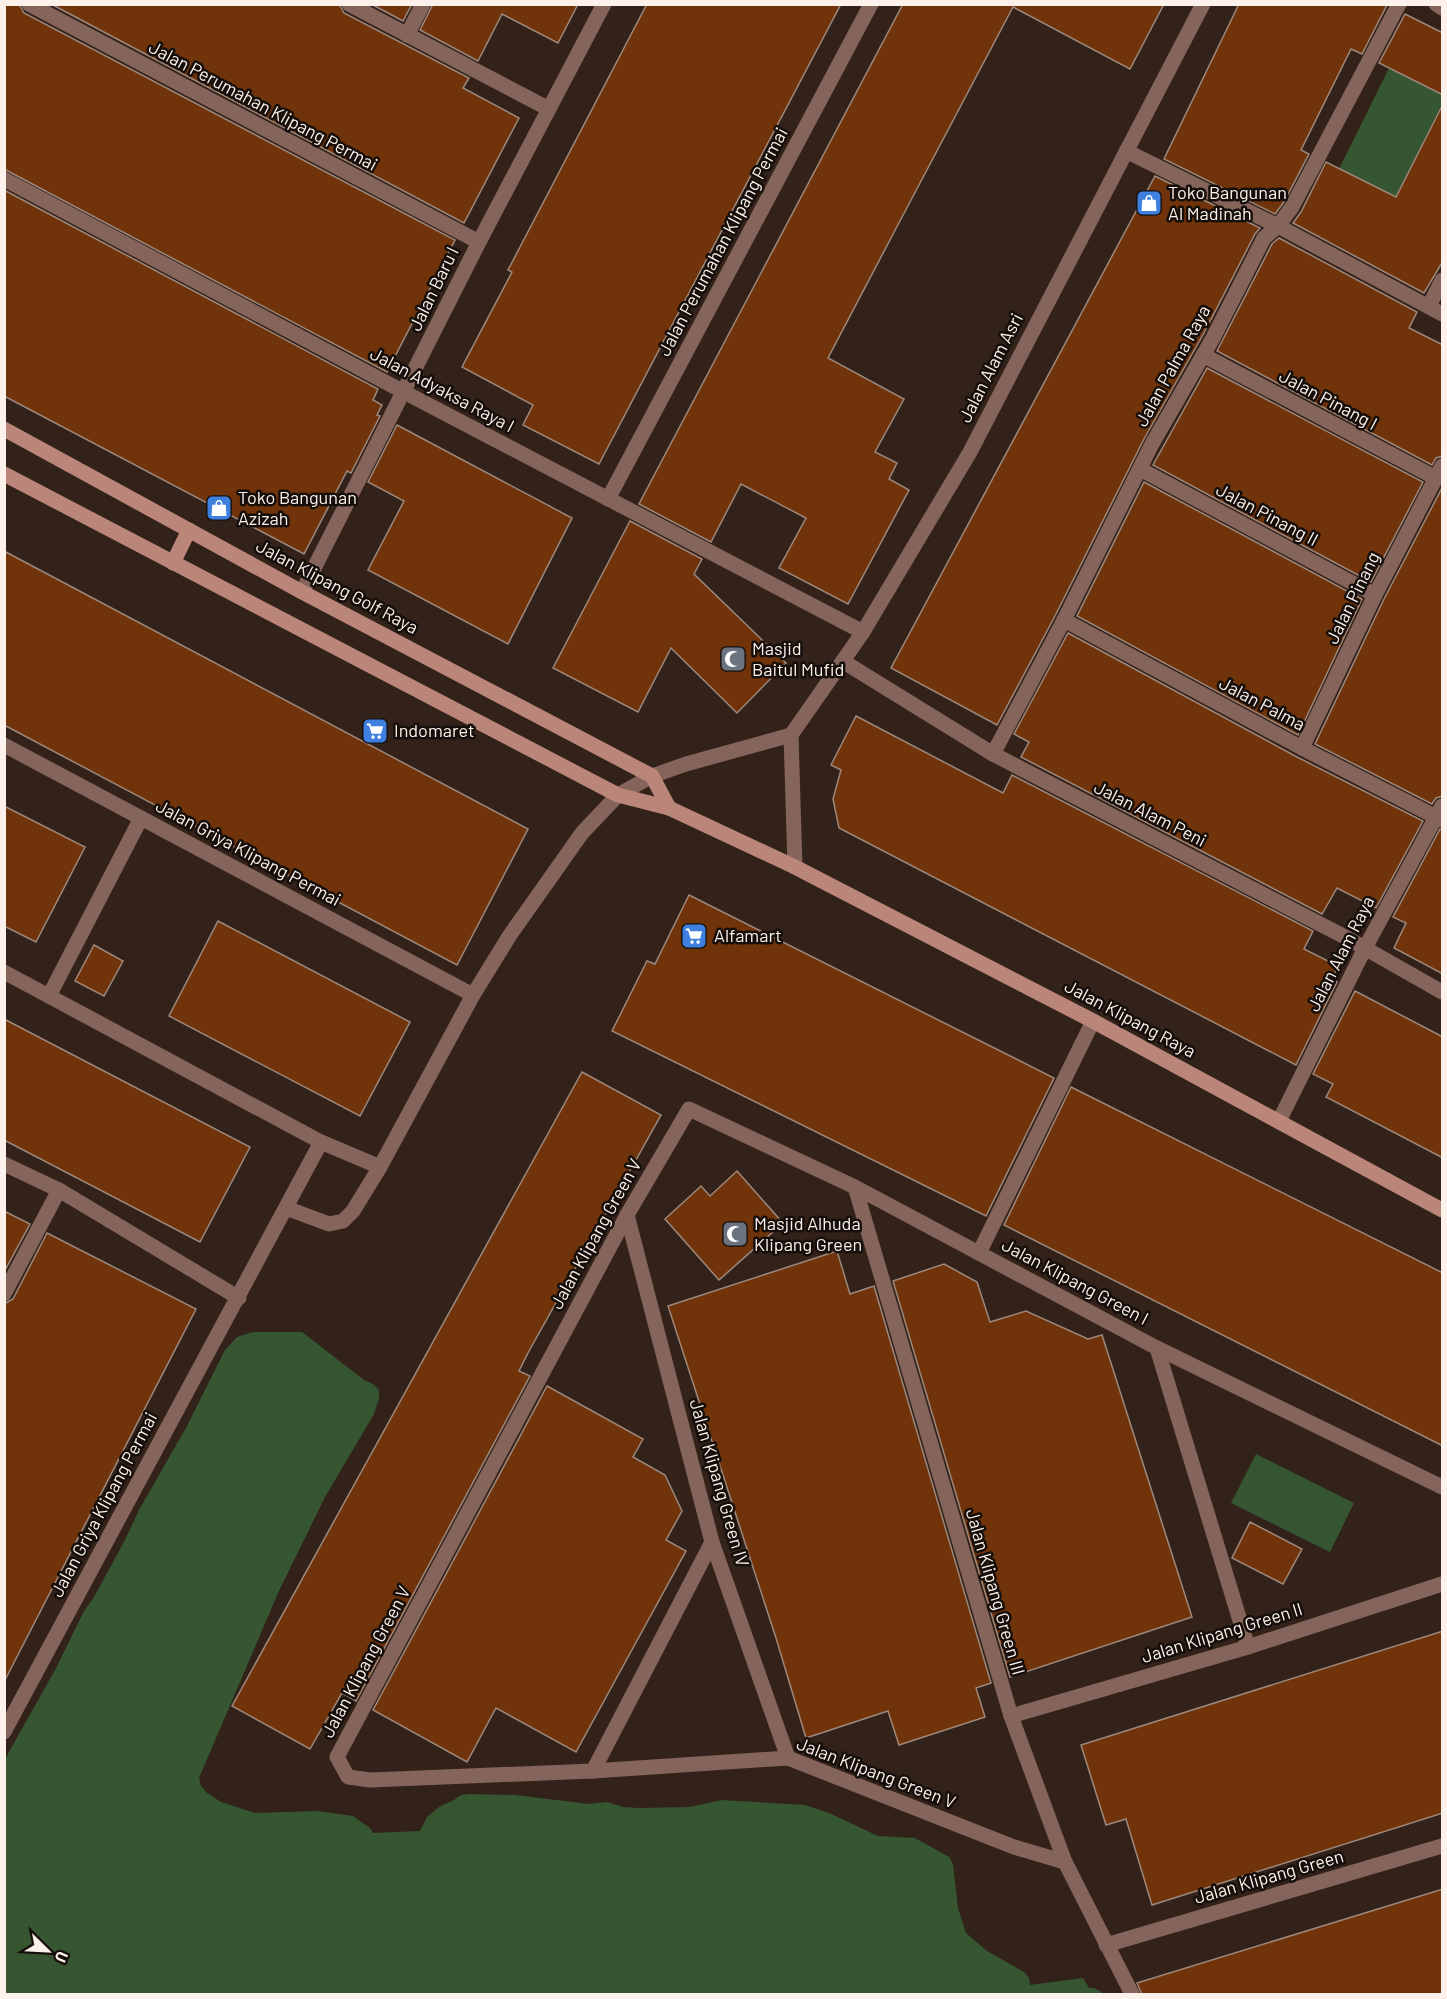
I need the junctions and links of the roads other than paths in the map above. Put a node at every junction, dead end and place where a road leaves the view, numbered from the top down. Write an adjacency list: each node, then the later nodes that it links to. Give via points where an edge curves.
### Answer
1 (29, 4): 15 (street, Jalan Perumahan Klipang Permai)
2 (349, 4): 10 (street)
3 (423, 4): 10 (street)
4 (604, 4): 11 (street, Jalan Baru I)
5 (871, 4): 24 (street, Jalan Perumahan Klipang Permai)
6 (1203, 4): 12 (street, Jalan Alam Asri)
7 (1399, 4): 14 (street, Jalan Palma Raya, via 1292,207)
8 (1436, 4): 9 (street)
9 (1443, 8)
10 (407, 35): 11 (street)
11 (549, 109): 15 (street, Jalan Baru I)
12 (1126, 151): 14 (street); 30 (street, Jalan Alam Asri, via 970,452)
13 (4, 179): 19 (street, Jalan Adyaksa Raya I)
14 (1278, 226): 17 (street); 18 (street, Jalan Palma Raya, via 1263,238)
15 (479, 242): 19 (street, Jalan Baru I)
16 (1443, 280): 17 (street)
17 (1436, 310)
18 (1203, 356): 21 (street, Jalan Palma Raya); 22 (street, Jalan Pinang I)
19 (404, 392): 24 (street, Jalan Adyaksa Raya I); 27 (street, Jalan Baru I)
20 (4, 429): 25 (main road, Jalan Klipang Golf Raya)
21 (1140, 469): 28 (street, Jalan Pinang II); 29 (street, Jalan Palma Raya)
22 (1439, 472): 28 (street, Jalan Pinang)
23 (4, 474): 26 (main road)
24 (608, 499): 30 (street, Jalan Adyaksa Raya I)
25 (189, 530): 26 (main road); 27 (main road, Jalan Klipang Golf Raya)
26 (173, 563): 37 (main road)
27 (302, 592): 36 (main road, Jalan Klipang Golf Raya)
28 (1375, 595): 34 (street, Jalan Pinang)
29 (1064, 620): 34 (street, Jalan Palma); 35 (street, Jalan Palma Raya)
30 (863, 632): 31 (street, Jalan Alam Asri)
31 (844, 662): 32 (street, Jalan Alam Asri); 35 (street, Jalan Alam Peni)
32 (791, 735): 36 (street); 41 (street)
33 (4, 746): 40 (street, Jalan Griya Klipang Permai)
34 (1302, 748): 39 (street, Jalan Palma)
35 (993, 754): 42 (street, Jalan Alam Peni)
36 (652, 776): 37 (street); 38 (main road)
37 (618, 795): 38 (main road, Jalan Klipang Raya); 45 (street, via 575,842)
38 (669, 808): 41 (main road, Jalan Klipang Raya)
39 (1441, 814): 42 (street, Jalan Alam Raya)
40 (141, 818): 45 (street, Jalan Griya Klipang Permai); 46 (street)
41 (795, 867): 47 (main road, Jalan Klipang Raya)
42 (1365, 948): 44 (street, Jalan Alam Peni); 49 (street, Jalan Alam Raya)
43 (4, 972): 46 (street)
44 (1443, 992)
45 (473, 994): 52 (street)
46 (49, 996): 50 (street)
47 (1093, 1021): 49 (main road, Jalan Klipang Raya); 58 (street)
48 (689, 1109): 53 (street, Jalan Klipang Green I); 57 (street, Jalan Klipang Green V)
49 (1279, 1121): 56 (main road, Jalan Klipang Raya)
50 (321, 1142): 52 (street); 55 (street, Jalan Griya Klipang Permai)
51 (4, 1164): 54 (street)
52 (380, 1167): 55 (street, via 343,1221 328,1224)
53 (855, 1187): 58 (street, Jalan Klipang Green I); 66 (street, Jalan Klipang Green III)
54 (59, 1190): 59 (street); 60 (street)
55 (286, 1208): 60 (street, Jalan Griya Klipang Permai)
56 (1443, 1210)
57 (627, 1215): 63 (street, Jalan Klipang Green IV); 69 (street, Jalan Klipang Green V, via 337,1757 348,1777 370,1780)
58 (979, 1253): 61 (street, Jalan Klipang Green I)
59 (4, 1294)
60 (239, 1298): 67 (street, Jalan Griya Klipang Permai)
61 (1157, 1348): 62 (street, Jalan Klipang Green I); 65 (street)
62 (1443, 1487)
63 (712, 1542): 68 (street, Jalan Klipang Green IV); 69 (street)
64 (1443, 1584): 65 (street, Jalan Klipang Green II)
65 (1248, 1647): 66 (street, Jalan Klipang Green II)
66 (1011, 1716): 71 (street, Jalan Klipang Green III)
67 (4, 1732)
68 (788, 1758): 69 (street, Jalan Klipang Green V); 71 (street, Jalan Klipang Green V, via 1014,1847)
69 (593, 1771)
70 (1443, 1846): 72 (street, Jalan Klipang Green)
71 (1065, 1862): 72 (street, Jalan Klipang Green III)
72 (1106, 1945): 73 (street, Jalan Klipang Green III)
73 (1132, 1995)

